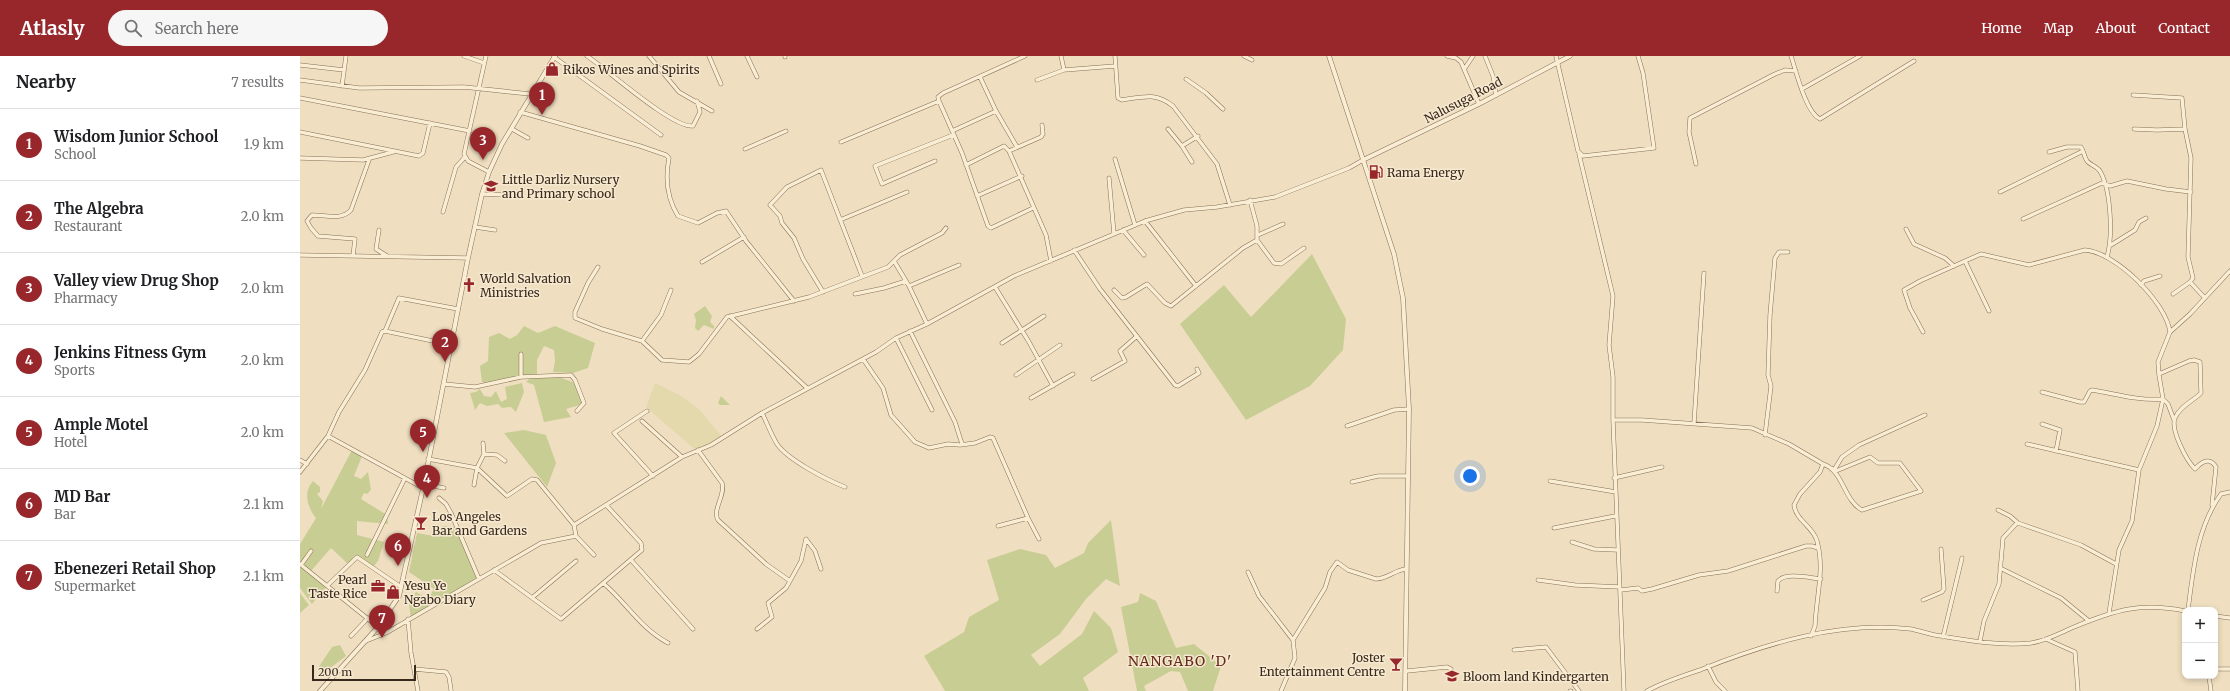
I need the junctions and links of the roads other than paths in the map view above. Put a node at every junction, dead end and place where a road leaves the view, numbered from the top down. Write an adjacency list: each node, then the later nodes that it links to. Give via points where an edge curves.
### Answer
1 (346, 56): 29 (street)
2 (464, 56): 24 (street)
3 (486, 56): 24 (street)
4 (587, 56): 45 (street, via 660,111 686,125 693,126 700,112)
5 (648, 56): 45 (street, via 674,87)
6 (709, 56): 37 (street)
7 (747, 56): 33 (street)
8 (1025, 56): 32 (street)
9 (1061, 56): 30 (street)
10 (1115, 56): 27 (street)
11 (1244, 56): 22 (street)
12 (1328, 56): 78 (street)
13 (1447, 56): 28 (street, via 1456,58)
14 (1473, 56): 28 (street)
15 (1486, 56): 42 (street)
16 (1556, 56): 25 (street)
17 (1570, 56): 25 (street, Nalusuga Road)
18 (1638, 56): 73 (street, via 1643,73 1654,148 1583,156)
19 (1791, 56): 31 (street)
20 (1860, 56): 40 (street)
21 (554, 57): 41 (street); 62 (street)
22 (1252, 60)
23 (1914, 62): 40 (street, via 1823,119 1815,116)
24 (484, 63): 39 (street)
25 (1557, 64): 42 (street, Nalusuga Road); 73 (street)
26 (300, 65): 29 (street)
27 (1115, 66): 30 (street); 63 (street, via 1118,98 1122,100 1155,96 1164,99 1181,114)
28 (1465, 68): 47 (street)
29 (344, 70): 38 (street)
30 (1064, 70): 36 (street)
31 (1796, 71): 40 (street); 81 (street, via 1785,70 1775,74 1690,118 1689,132)
32 (980, 77): 46 (street, via 939,95); 50 (street)
33 (757, 78)
34 (1186, 79): 48 (street)
35 (300, 80): 38 (street)
36 (1037, 80)
37 (721, 84)
38 (342, 86): 39 (street)
39 (478, 89): 41 (street); 58 (street)
40 (1802, 89)
41 (530, 94): 51 (street)
42 (1496, 95): 47 (street, Nalusuga Road)
43 (2132, 96): 54 (street, via 2182,98)
44 (300, 98): 52 (street)
45 (697, 101): 49 (street)
46 (939, 102): 61 (street); 65 (street)
47 (1479, 104): 78 (street, Nalusuga Road)
48 (1223, 109)
49 (712, 111)
50 (996, 111): 61 (street); 67 (street)
51 (520, 112): 55 (street); 111 (street, via 640,146 666,156 669,158 669,194 678,216 698,223 726,211)
52 (430, 124): 58 (street); 69 (street, via 421,155)
53 (1042, 125): 67 (street, via 1043,135)
54 (2185, 128): 57 (street); 89 (street, via 2191,158)
55 (512, 129): 64 (street); 83 (street)
56 (1168, 129): 66 (street)
57 (2134, 129)
58 (470, 131): 74 (street)
59 (786, 131): 68 (street)
60 (300, 132): 69 (street)
61 (953, 133): 79 (street, via 875,166 882,184); 82 (street)
62 (661, 135)
63 (1198, 136): 66 (street); 94 (street, via 1217,164)
64 (528, 138)
65 (841, 142)
66 (1182, 146): 80 (street)
67 (1017, 147): 70 (street)
68 (744, 148)
69 (394, 151): 77 (street)
70 (1009, 151): 82 (street, via 1004,146); 84 (street)
71 (2083, 151): 72 (street, via 2081,147 2071,147); 86 (street, via 2087,161 2098,169); 88 (street)
72 (2049, 152)
73 (1580, 154): 186 (street, via 1613,296 1609,346)
74 (465, 157): 83 (street); 96 (street, via 456,167)
75 (300, 158): 77 (street)
76 (1115, 159): 102 (street)
77 (369, 160): 119 (street, via 348,214 340,217 312,215 307,221 318,236 355,239 357,241)
78 (1363, 160): 93 (street, via 1292,191 1275,197); 180 (street, via 1400,280)
79 (936, 161)
80 (1192, 162)
81 (1696, 164)
82 (966, 165): 92 (street)
83 (489, 172): 90 (street)
84 (1022, 176): 92 (street); 95 (street)
85 (1109, 178): 109 (street)
86 (2105, 183): 89 (street, via 2110,186 2127,181); 98 (street); 113 (street, via 2109,198)
87 (907, 192): 99 (street)
88 (2000, 192)
89 (2191, 192): 135 (street, via 2188,257 2192,278)
90 (482, 194): 91 (street); 103 (street)
91 (505, 195)
92 (976, 196): 95 (street, via 991,228)
93 (1250, 200): 94 (street); 110 (street)
94 (1230, 205): 100 (street, via 1176,212)
95 (1033, 208): 124 (street, via 1049,246)
96 (443, 212)
97 (2146, 218): 113 (street, via 2139,222 2136,230)
98 (2023, 219)
99 (840, 220): 132 (street); 142 (street, via 822,170 787,187 770,204 794,238 803,259)
100 (1145, 221): 102 (street); 138 (street)
101 (1283, 224): 110 (street)
102 (1135, 225): 108 (street)
103 (475, 227): 107 (street); 121 (street)
104 (946, 228): 123 (street, via 942,233 900,255)
105 (1906, 229): 128 (street, via 1914,244 1945,258)
106 (379, 230): 120 (street, via 376,249)
107 (495, 230)
108 (1123, 230): 109 (street); 117 (street)
109 (1114, 234): 115 (street)
110 (1258, 235): 112 (street)
111 (744, 237): 126 (street); 146 (street)
112 (1257, 240): 114 (street, via 1276,264 1281,264); 138 (street, via 1243,248)
113 (2111, 245): 122 (street)
114 (1304, 248)
115 (1074, 250): 124 (street); 159 (street, via 1100,289)
116 (1788, 252): 192 (street, via 1779,252 1775,258 1768,375 1771,386)
117 (1144, 255)
118 (300, 256): 119 (street)
119 (353, 256): 120 (street)
120 (388, 256): 121 (street)
121 (468, 258): 147 (street)
122 (2107, 258): 125 (street, via 2094,251 2085,250 2029,265 1985,254); 136 (street, via 2128,271)
123 (894, 261): 132 (street, via 888,267); 134 (street)
124 (1051, 261): 139 (street)
125 (1965, 261): 128 (street); 148 (street)
126 (702, 262)
127 (958, 265): 137 (street)
128 (1954, 266): 157 (street, via 1904,290)
129 (598, 267): 161 (street, via 588,283 575,312 575,318)
130 (2230, 271): 145 (street)
131 (1704, 273): 189 (street)
132 (862, 276): 142 (street)
133 (2160, 276): 136 (street, via 2144,281)
134 (906, 281): 137 (street); 143 (street)
135 (2190, 282): 144 (street); 145 (street)
136 (2141, 285): 152 (street, via 2158,307)
137 (909, 286): 151 (street)
138 (1196, 286): 141 (street, via 1171,306 1165,304 1147,284 1122,298)
139 (994, 287): 151 (street); 154 (street)
140 (671, 290): 161 (street, via 661,316)
141 (1114, 290)
142 (823, 292): 146 (street)
143 (855, 294)
144 (2173, 294)
145 (2204, 297): 153 (street, via 2190,314)
146 (794, 301): 149 (street)
147 (458, 309): 156 (street, via 401,297 396,301); 163 (street)
148 (1989, 312)
149 (730, 316): 161 (street, via 699,354 689,362 662,360); 176 (street)
150 (1044, 316): 154 (street)
151 (927, 324): 155 (street)
152 (2168, 326): 153 (street); 158 (street)
153 (2174, 327): 158 (street)
154 (1022, 330): 162 (street); 167 (street)
155 (910, 331): 160 (street); 195 (street, via 955,422)
156 (385, 332): 163 (street); 193 (street, via 379,337 365,370 339,412)
157 (1923, 332)
158 (2170, 332): 169 (street, via 2161,351)
159 (1137, 336): 172 (street, via 1175,385 1178,386 1198,371); 173 (street, via 1120,351 1125,361)
160 (896, 338): 166 (street); 181 (street)
161 (642, 341)
162 (1002, 343)
163 (452, 345): 174 (street)
164 (1060, 345): 167 (street)
165 (521, 354): 171 (street)
166 (862, 359): 176 (street); 195 (street, via 883,388 891,415 915,442 929,448)
167 (1039, 359): 170 (street); 175 (street)
168 (1073, 374): 175 (street)
169 (2159, 374): 179 (street); 188 (street, via 2189,361 2200,362 2201,393 2178,413)
170 (1016, 375)
171 (521, 377): 174 (street, via 474,387); 182 (street, via 571,375 584,403)
172 (1202, 377)
173 (1093, 379)
174 (444, 384): 201 (street)
175 (1053, 386): 178 (street)
176 (807, 388): 184 (street)
177 (2042, 392): 179 (street, via 2080,402 2084,402 2092,390 2115,396)
178 (1031, 398)
179 (2163, 399): 188 (street, via 2168,404); 209 (street, via 2157,426)
180 (1409, 409): 191 (street, via 1394,410); 212 (street)
181 (932, 410)
182 (577, 411)
183 (647, 411): 211 (street, via 614,433)
184 (762, 413): 197 (street, via 711,445); 219 (street, via 783,450 827,480)
185 (1925, 415): 208 (street, via 1859,445 1842,457)
186 (1613, 420): 189 (street); 214 (street)
187 (642, 421): 200 (street)
188 (2174, 421): 222 (street, via 2180,444 2191,465 2195,469 2207,460 2216,468)
189 (1694, 423): 192 (street, via 1745,427)
190 (2042, 424): 198 (street, via 2060,430)
191 (1347, 426)
192 (1765, 435): 205 (street, via 1789,444)
193 (328, 436): 204 (street); 213 (street)
194 (483, 443): 199 (street)
195 (962, 444): 230 (street, via 993,438)
196 (2027, 444): 198 (street)
197 (698, 450): 200 (street); 257 (street, via 724,488 716,513 718,520 766,564)
198 (2056, 451): 209 (street)
199 (484, 454): 203 (street, via 497,455); 207 (street)
200 (682, 457): 211 (street)
201 (428, 459): 207 (street); 218 (street)
202 (300, 460): 204 (street)
203 (505, 462)
204 (307, 464): 210 (street)
205 (1823, 464): 208 (street); 238 (street, via 1820,472 1800,494 1794,505 1799,518 1814,533)
206 (1662, 467): 214 (street)
207 (477, 468): 217 (street); 232 (street, via 507,496 532,479 537,480)
208 (1833, 469): 208 (street, via 1862,510 1921,491 1900,463 1878,463 1870,457 1847,468)
209 (2140, 470): 248 (street, via 2132,521 2120,545)
210 (300, 472)
211 (653, 476): 227 (street)
212 (1408, 476): 216 (street, via 1378,476); 251 (street)
213 (405, 478): 218 (street); 242 (street)
214 (1614, 478): 221 (street)
215 (1550, 481): 221 (street)
216 (1352, 482)
217 (474, 485)
218 (423, 486): 220 (street); 260 (street)
219 (845, 487)
220 (444, 488)
221 (1616, 492): 229 (street)
222 (2214, 492): 224 (street); 226 (street)
223 (2230, 492): 224 (street)
224 (2221, 494): 226 (street)
225 (439, 498): 254 (street, via 451,513)
226 (2212, 505): 265 (street, via 2204,525)
227 (607, 506): 232 (street); 245 (street, via 642,546 642,550)
228 (1998, 510): 231 (street)
229 (1616, 516): 234 (street); 240 (street)
230 (1028, 518): 233 (street); 236 (street)
231 (2017, 523): 248 (street, via 2081,545); 249 (street, via 2003,538)
232 (574, 525): 235 (street)
233 (998, 526)
234 (1554, 528)
235 (576, 536): 243 (street); 252 (street, via 541,543)
236 (1039, 539)
237 (1572, 542): 240 (street, via 1594,549)
238 (1818, 548): 255 (street); 261 (street, via 1806,546 1728,571 1699,575 1652,589 1642,591 1638,588)
239 (1941, 549): 264 (street, via 1944,589)
240 (1617, 550): 261 (street)
241 (311, 551): 247 (street)
242 (367, 555)
243 (594, 555)
244 (1962, 558): 278 (street)
245 (631, 560): 258 (street); 274 (street)
246 (576, 561): 263 (street)
247 (301, 564): 259 (street)
248 (2116, 564): 267 (street)
249 (2000, 568): 272 (street, via 2060,598); 282 (street, via 1997,591 1984,621)
250 (821, 569): 257 (street, via 815,551 806,539 801,561)
251 (1406, 569): 280 (street, via 1398,569 1376,580 1348,570 1337,562 1330,572 1325,588); 290 (street)
252 (494, 570): 254 (street); 263 (street)
253 (1248, 572): 280 (street, via 1259,596)
254 (479, 579): 271 (street)
255 (1821, 579): 262 (street, via 1781,578); 277 (street, via 1815,626)
256 (1538, 580): 261 (street)
257 (790, 581): 275 (street, via 786,588 768,603 771,619)
258 (603, 583): 263 (street, via 561,619); 283 (street, via 636,619)
259 (328, 586): 260 (street, via 357,557); 269 (street)
260 (401, 587): 273 (street, via 395,603)
261 (1621, 588): 298 (street)
262 (1777, 591)
263 (533, 597)
264 (1923, 600)
265 (2187, 607)
266 (2182, 610): 267 (street, via 2148,607)
267 (2109, 613): 272 (street)
268 (2218, 616): 270 (street)
269 (368, 618): 273 (street); 276 (street)
270 (2230, 618)
271 (408, 619): 281 (street); 286 (street)
272 (2089, 621): 279 (street)
273 (378, 627): 281 (street)
274 (693, 629)
275 (757, 629)
276 (351, 636)
277 (1811, 636): 278 (street, via 1831,630 1871,627 1909,629); 285 (street, via 1791,638)
278 (1943, 636): 282 (street)
279 (2046, 639): 282 (street, via 2023,643); 301 (street, via 2075,653)
280 (1293, 640): 295 (street, via 1295,658)
281 (366, 641): 293 (street)
282 (1980, 641)
283 (668, 643)
284 (1514, 650): 297 (street, via 1546,647)
285 (1708, 666): 299 (street); 300 (street, via 1716,682)
286 (414, 669): 292 (street, via 446,672 450,677); 294 (street)
287 (1451, 669): 290 (street, via 1447,667)
288 (2218, 669): 289 (street)
289 (2230, 669)
290 (1407, 671): 296 (street)
291 (2209, 679): 302 (street)
292 (451, 690)
293 (320, 691)
294 (418, 691)
295 (1280, 691)
296 (1405, 691)
297 (1579, 691)
298 (1624, 691)
299 (1647, 691)
300 (1725, 691)
301 (2078, 691)
302 (2211, 691)

